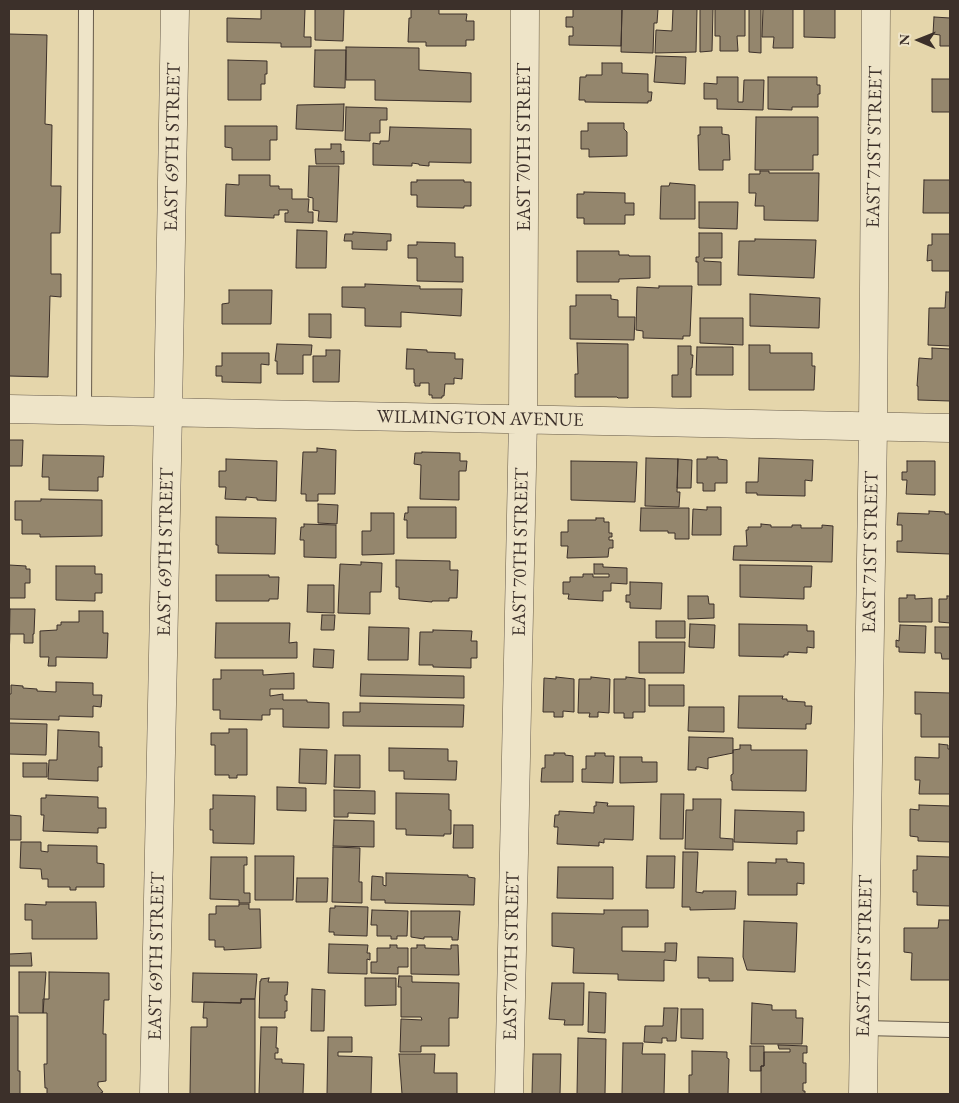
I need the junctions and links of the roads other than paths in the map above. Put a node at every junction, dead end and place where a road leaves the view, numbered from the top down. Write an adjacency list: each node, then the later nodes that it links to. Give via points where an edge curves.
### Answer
1 (86, 9): 6 (lane)
2 (175, 9): 7 (street, EAST 69TH STREET)
3 (525, 9): 8 (street, EAST 70TH STREET)
4 (876, 9): 9 (street, EAST 71ST STREET)
5 (9, 409): 6 (street, WILMINGTON AVENUE)
6 (84, 410): 7 (street, WILMINGTON AVENUE)
7 (168, 412): 8 (street, WILMINGTON AVENUE); 13 (street, EAST 69TH STREET)
8 (524, 419): 9 (street, WILMINGTON AVENUE); 14 (street, EAST 70TH STREET)
9 (872, 427): 10 (street, WILMINGTON AVENUE); 11 (street, EAST 71ST STREET)
10 (950, 428)
11 (864, 1028): 12 (lane); 15 (street, EAST 71ST STREET)
12 (950, 1030)
13 (154, 1094)
14 (510, 1094)
15 (863, 1094)

